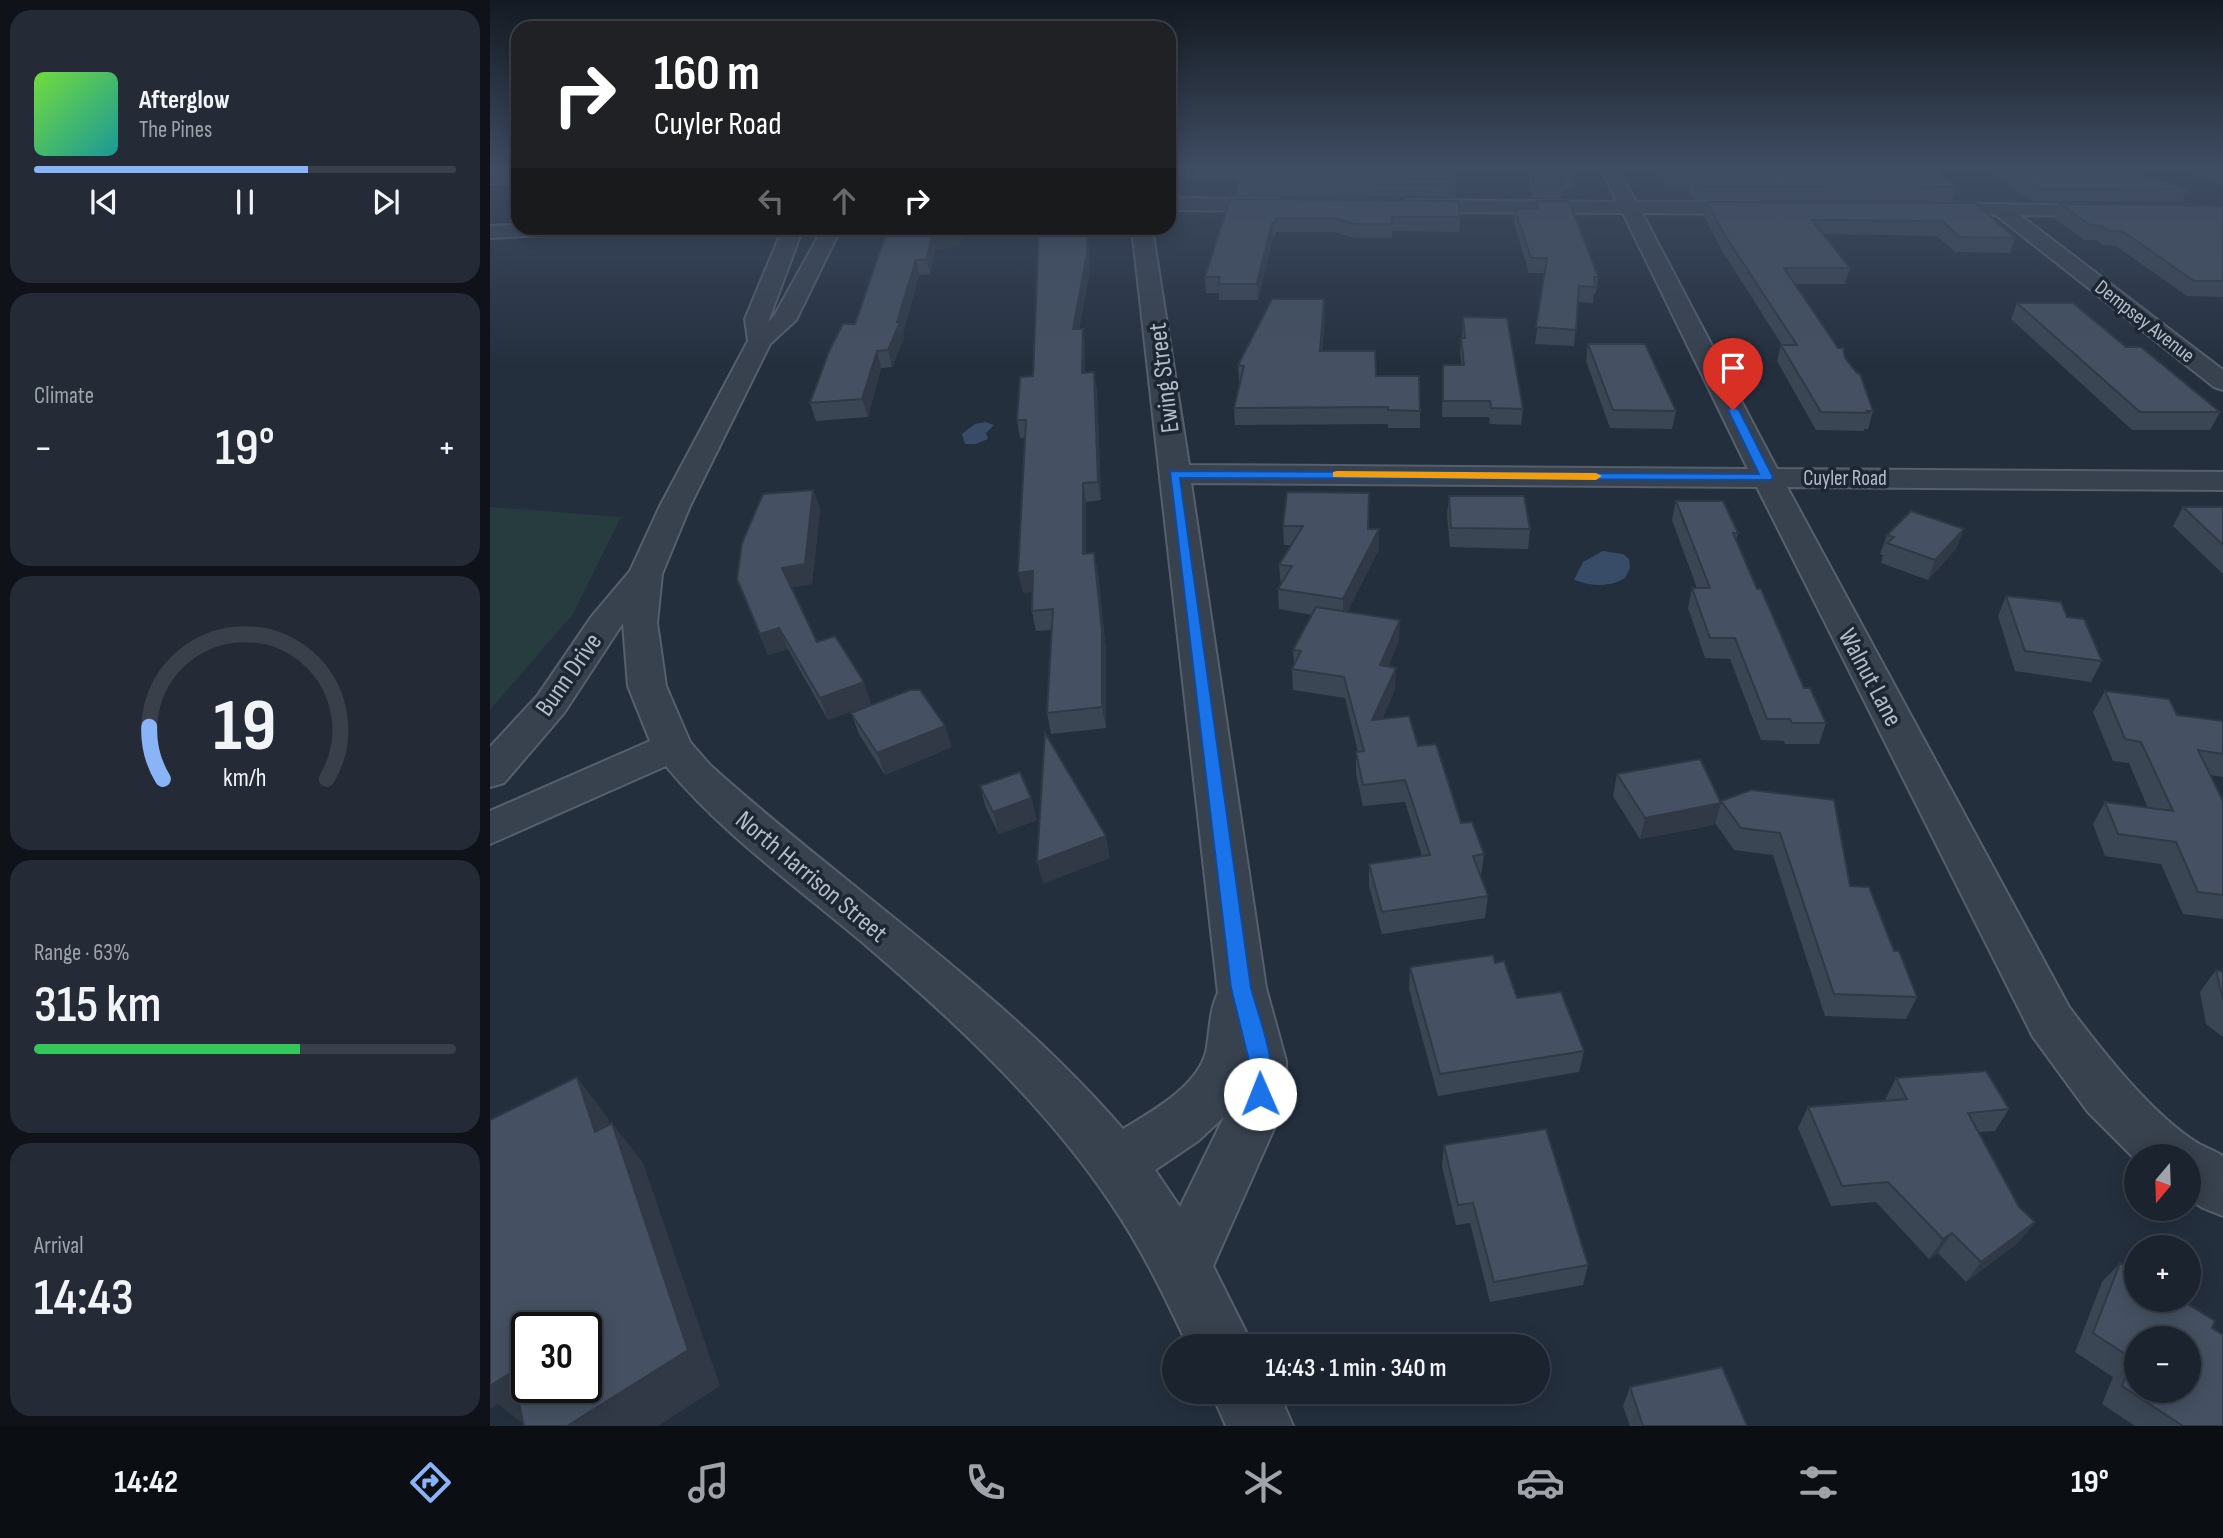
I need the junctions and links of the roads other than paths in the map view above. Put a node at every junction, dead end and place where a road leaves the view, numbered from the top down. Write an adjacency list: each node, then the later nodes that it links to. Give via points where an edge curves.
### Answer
1 (1643, 234): 9 (street, Walnut Lane)
2 (2032, 234): 7 (street, Dempsey Avenue)
3 (790, 235): 6 (street, North Harrison Street, via 756,319)
4 (828, 235): 6 (street, North Harrison Street, via 785,320)
5 (1143, 235): 8 (street, Ewing Street)
6 (760, 341): 11 (street, North Harrison Street)
7 (2223, 382)
8 (1174, 474): 9 (street, Cuyler Road); 15 (street, Ewing Street)
9 (1767, 477): 10 (street, Cuyler Road); 16 (street, Walnut Lane, via 2051,1022 2084,1069)
10 (2223, 481)
11 (645, 574): 12 (street, North Harrison Street, via 641,649 647,686); 13 (street, Bunn Drive, via 604,623 551,704)
12 (672, 747): 14 (street); 17 (street, North Harrison Street, via 727,805 981,1017 1048,1084)
13 (490, 773)
14 (490, 829)
15 (1241, 988): 17 (street, Ewing Street, via 1227,1068 1209,1097); 20 (street, Ewing Street, via 1260,1061 1260,1094)
16 (2156, 1144)
17 (1117, 1164): 20 (street, North Harrison Street)
18 (2202, 1175): 19 (street)
19 (2223, 1189)
20 (1182, 1267): 21 (street, North Harrison Street)
21 (1215, 1334)
22 (1249, 1404): 23 (street)
23 (1260, 1426)

